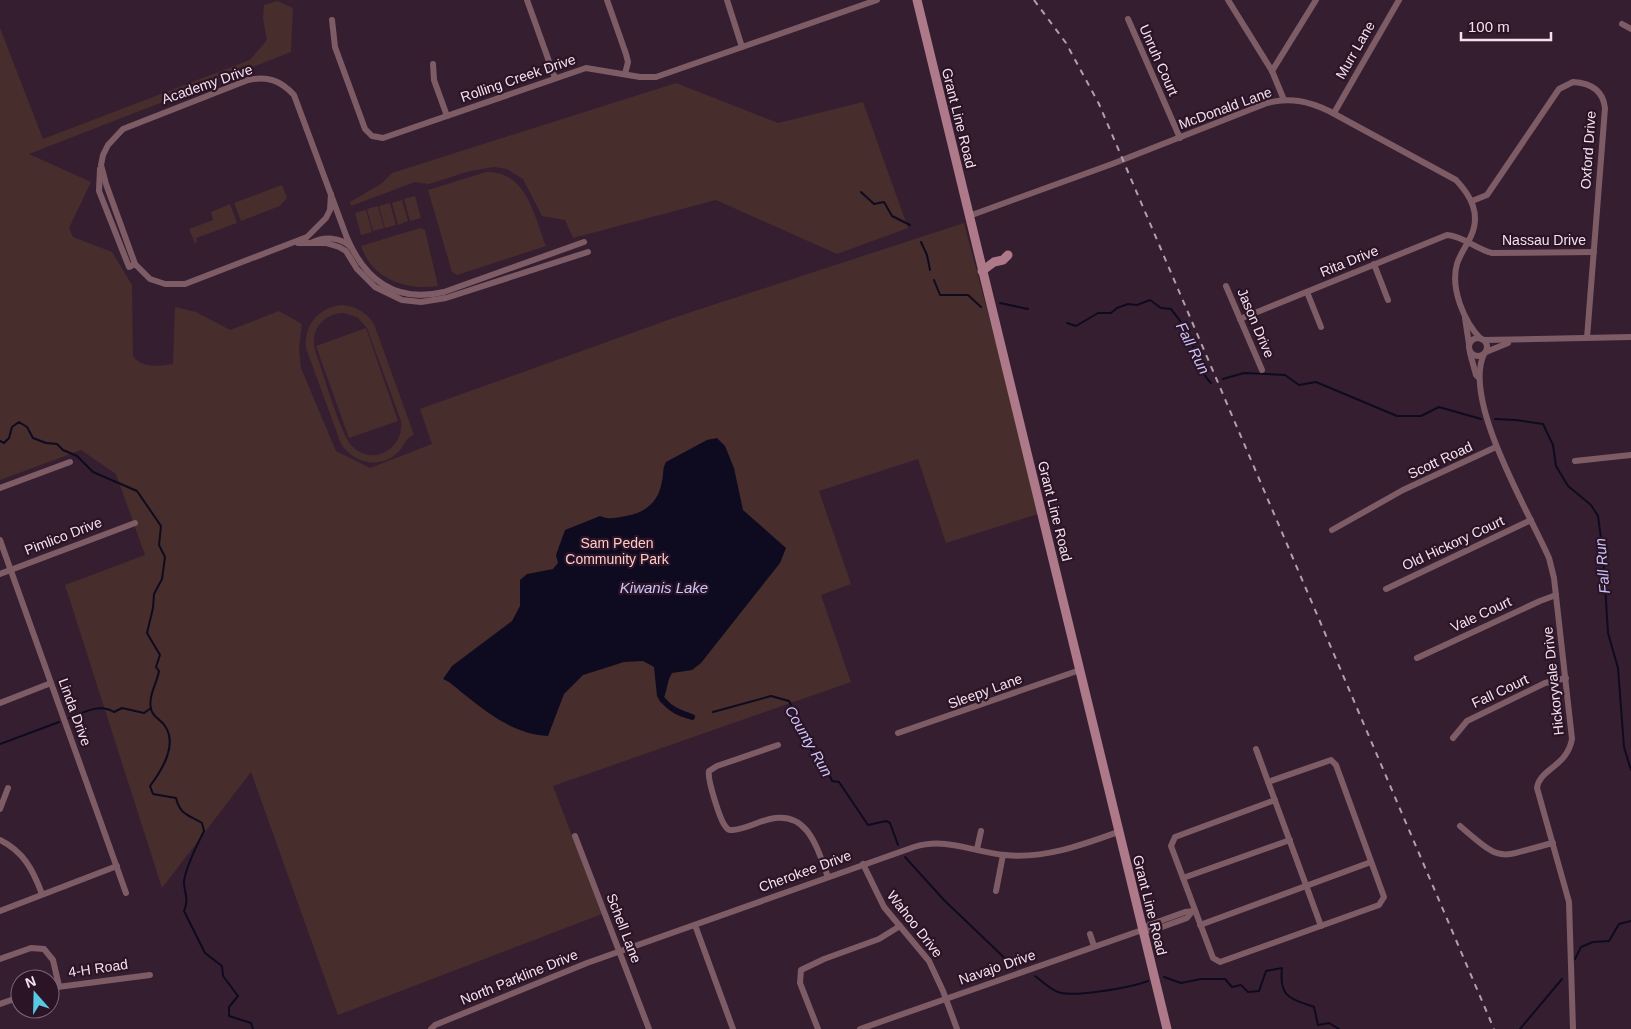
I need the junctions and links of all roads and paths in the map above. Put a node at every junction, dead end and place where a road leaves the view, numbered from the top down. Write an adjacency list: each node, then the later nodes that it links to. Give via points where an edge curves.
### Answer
1 (527, 0): 17 (street)
2 (607, 0): 16 (street, via 628,62)
3 (727, 0): 13 (street)
4 (877, 0): 13 (street, Rolling Creek Drive)
5 (917, 0): 24 (main road, Grant Line Road)
6 (1228, 0): 15 (street)
7 (1316, 0): 15 (street)
8 (1399, 0): 19 (street, Murr Lane)
9 (1128, 19): 21 (street, Unruh Court)
10 (332, 20): 20 (street, Rolling Creek Drive, via 336,47 368,133 383,138)
11 (1622, 24): 12 (street)
12 (1631, 29)
13 (742, 47): 16 (street, Rolling Creek Drive, via 656,77)
14 (433, 64): 20 (street, via 434,80)
15 (1272, 71): 18 (street)
16 (625, 74): 17 (street, Rolling Creek Drive, via 589,68)
17 (555, 78): 20 (street, Rolling Creek Drive)
18 (1284, 100): 19 (street, McDonald Lane, via 1306,102); 21 (street, McDonald Lane, via 1267,103)
19 (1334, 114): 23 (street, McDonald Lane, via 1456,180)
20 (447, 116)
21 (1180, 138): 24 (street, McDonald Lane)
22 (331, 194): 25 (street, Academy Drive, via 330,210); 28 (street, Academy Drive, via 294,95 278,81 269,78 248,80 123,129 107,146 101,165 99,191 132,265 150,279 164,284 185,284); 31 (street, Academy Drive)
23 (1472, 201): 30 (street, via 1474,225); 33 (street, Oxford Drive, via 1486,194 1559,90 1573,82 1588,84 1600,94 1605,108)
24 (969, 216): 36 (main road, Grant Line Road)
25 (315, 231): 26 (street); 28 (street, Academy Drive)
26 (319, 239): 29 (street); 31 (street, via 342,241)
27 (584, 242): 31 (street, Academy Drive, via 444,292 420,296 398,292 378,281 366,271)
28 (293, 243): 29 (street)
29 (310, 243): 32 (street, via 339,247 346,251 375,288 402,300 421,302 446,298)
30 (1467, 243): 33 (street, Nassau Drive, via 1492,253); 35 (street, Rita Drive, via 1454,236 1440,237); 40 (street, via 1457,263 1456,277)
31 (352, 248)
32 (588, 252)
33 (1594, 252): 44 (street, Oxford Drive)
34 (1008, 254): 36 (main road)
35 (1374, 264): 38 (street, Rita Drive); 39 (street)
36 (982, 271): 66 (main road, Grant Line Road)
37 (1226, 286): 41 (street, Jason Drive)
38 (1307, 292): 41 (street, Rita Drive); 42 (street)
39 (1388, 300)
40 (1465, 316): 45 (street); 47 (street)
41 (1240, 319): 50 (street, Jason Drive)
42 (1321, 326)
43 (1631, 337): 44 (street)
44 (1587, 338): 46 (street)
45 (1482, 340): 46 (street); 47 (street, via 1476,338); 49 (street, via 1487,346)
46 (1516, 341): 49 (street)
47 (1469, 344): 48 (street)
48 (1470, 353): 49 (street, via 1478,356); 51 (street)
49 (1485, 353): 51 (street)
50 (1262, 370)
51 (1479, 378): 52 (street)
52 (1496, 447): 57 (street, Hickoryvale Drive); 59 (street, Scott Road, via 1402,490)
53 (1631, 455): 54 (street)
54 (1575, 461)
55 (70, 462): 56 (street)
56 (0, 488)
57 (1532, 520): 63 (street, Old Hickory Court); 64 (street, Hickoryvale Drive, via 1552,564)
58 (135, 523): 61 (street, Pimlico Drive)
59 (1332, 530)
60 (0, 540): 61 (street, Linda Drive)
61 (11, 569): 62 (street, Pimlico Drive); 68 (street, Linda Drive)
62 (0, 574)
63 (1386, 589)
64 (1556, 595): 65 (street, Vale Court); 67 (street, Hickoryvale Drive)
65 (1417, 658)
66 (1080, 670): 70 (street, Sleepy Lane); 80 (main road, Grant Line Road)
67 (1566, 678): 71 (street, Fall Court, via 1546,683 1467,721); 84 (street, Hickoryvale Drive, via 1571,745 1558,765 1540,779 1537,788)
68 (52, 683): 69 (street); 89 (street, Linda Drive)
69 (0, 703)
70 (898, 733)
71 (1453, 738)
72 (778, 744): 90 (street, via 709,770 722,821 726,828 733,830 771,818 797,821 811,834)
73 (1256, 749): 74 (street)
74 (1268, 782): 76 (street); 87 (street, via 1331,760 1336,765)
75 (8, 788): 77 (street)
76 (1275, 800): 83 (street); 91 (street, via 1175,837 1171,846)
77 (0, 809)
78 (1460, 826): 84 (street, via 1498,855 1509,856)
79 (981, 831): 85 (street)
80 (1118, 832): 86 (street, Cherokee Drive, via 1046,854); 102 (main road, Grant Line Road)
81 (575, 836): 105 (street, Schell Lane)
82 (0, 840): 95 (street, via 26,860)
83 (1290, 840): 91 (street); 92 (street)
84 (1553, 843): 118 (street, Hickoryvale Drive, via 1568,891)
85 (977, 849): 86 (street, Cherokee Drive); 88 (street, Cherokee Drive, via 930,843)
86 (1003, 855): 93 (street)
87 (1371, 862): 92 (street); 101 (street, via 1384,897 1379,905)
88 (863, 864): 90 (street, Cherokee Drive); 100 (street, Wahoo Drive, via 876,894)
89 (117, 866): 94 (street, Linda Drive); 95 (street)
90 (828, 877): 98 (street, Cherokee Drive)
91 (1183, 878): 97 (street)
92 (1306, 886): 99 (street); 101 (street)
93 (996, 891)
94 (126, 893)
95 (42, 894): 96 (street)
96 (0, 911)
97 (1193, 912): 99 (street); 102 (street, Navajo Drive, via 1185,912)
98 (695, 925): 105 (street, Cherokee Drive); 113 (street)
99 (1200, 925): 101 (street, via 1213,958 1220,962)
100 (900, 926): 110 (street, Wahoo Drive, via 929,961); 114 (street, via 879,939 801,970 800,983)
101 (1321, 926)
102 (1144, 929): 104 (street, Navajo Drive); 117 (main road, Grant Line Road)
103 (1090, 934): 104 (street)
104 (1094, 946): 110 (street, Navajo Drive)
105 (619, 951): 111 (street, North Parkline Drive); 112 (street, Schell Lane)
106 (0, 959): 107 (street, via 31,948 44,949 53,960)
107 (55, 969)
108 (150, 975): 109 (street, 4-H Road)
109 (60, 986)
110 (946, 998): 115 (street, Navajo Drive); 116 (street, Wahoo Drive)
111 (431, 1029)
112 (649, 1029)
113 (733, 1029)
114 (818, 1029)
115 (860, 1029)
116 (957, 1029)
117 (1167, 1029)
118 (1573, 1029)

